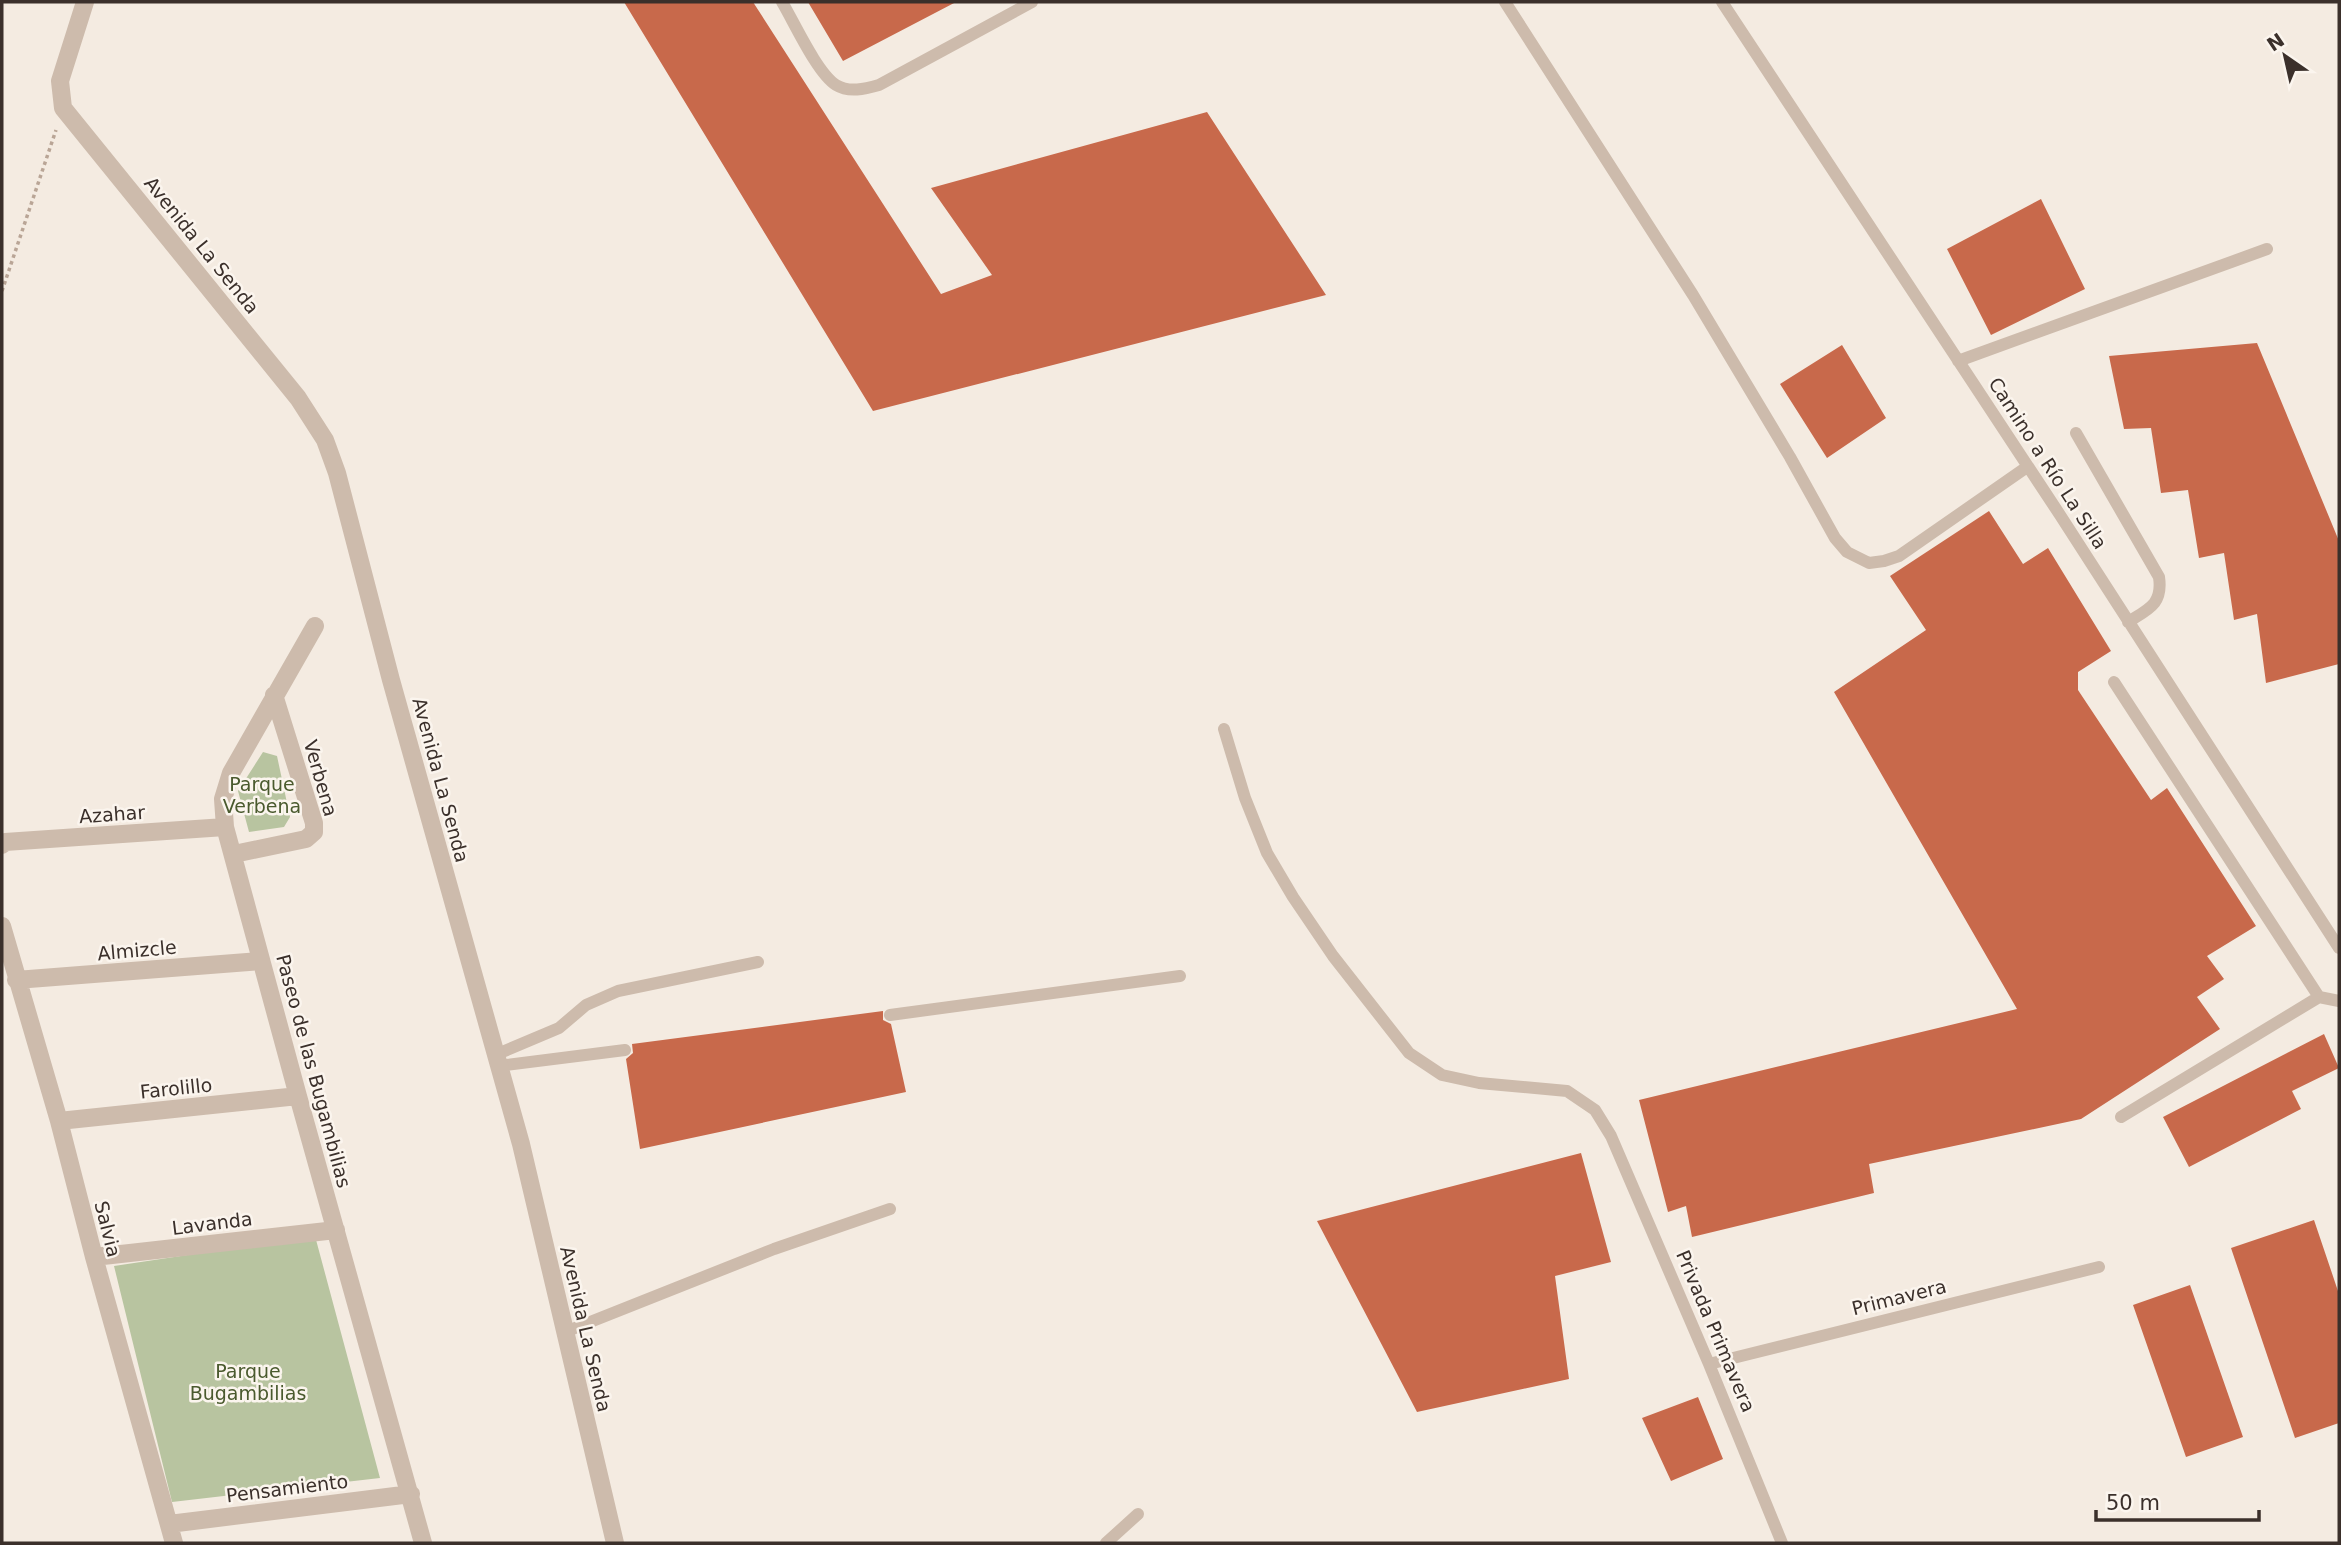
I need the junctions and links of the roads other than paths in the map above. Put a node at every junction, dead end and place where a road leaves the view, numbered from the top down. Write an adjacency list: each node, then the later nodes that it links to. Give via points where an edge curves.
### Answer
1 (85, 2): 28 (street, Avenida La Senda, via 60,81 63,108 298,398 325,440)
2 (782, 2): 3 (lane, via 821,69 836,85 856,90 879,85)
3 (1032, 2)
4 (1505, 2): 9 (lane, via 1693,295 1847,552 1869,563 1899,556)
5 (1722, 2): 7 (lane, Camino a Río La Silla)
6 (2267, 249): 7 (lane)
7 (1958, 361): 9 (lane, Camino a Río La Silla)
8 (2076, 433): 10 (lane, via 2159,577 2157,602)
9 (2027, 467): 10 (lane, Camino a Río La Silla)
10 (2128, 621): 19 (lane, Camino a Río La Silla)
11 (315, 626): 13 (street, Paseo de las Bugambilias)
12 (2113, 682): 24 (lane)
13 (274, 695): 15 (street, Paseo de las Bugambilias, via 231,774 223,799); 17 (street, Verbena, via 314,832 306,839)
14 (1224, 729): 37 (lane, Privada Primavera, via 1267,853 1334,956 1409,1053 1442,1075 1567,1091 1595,1110 1611,1136)
15 (225, 827): 16 (street, Azahar); 17 (street, Paseo de las Bugambilias)
16 (2, 845)
17 (234, 854): 20 (street, Paseo de las Bugambilias)
18 (2, 926): 23 (street, Salvia)
19 (2339, 948)
20 (261, 961): 23 (street, Almizcle); 29 (street, Paseo de las Bugambilias)
21 (758, 962): 28 (lane, via 618,991 586,1005 559,1028)
22 (1180, 976): 26 (lane)
23 (16, 980): 31 (street, Salvia)
24 (2319, 997): 25 (lane); 30 (lane)
25 (2339, 1001)
26 (890, 1015)
27 (625, 1050): 28 (lane)
28 (497, 1061): 36 (street, Avenida La Senda)
29 (298, 1096): 31 (street, Farolillo); 33 (street, Paseo de las Bugambilias)
30 (2121, 1117)
31 (60, 1121): 34 (street, Salvia)
32 (890, 1209): 36 (lane, via 774,1249)
33 (336, 1230): 34 (street, Lavanda); 38 (street, Paseo de las Bugambilias)
34 (94, 1257): 40 (street, Salvia)
35 (2099, 1268): 37 (lane, Primavera)
36 (565, 1332): 43 (street, Avenida La Senda)
37 (1709, 1364): 45 (lane, Privada Primavera)
38 (411, 1494): 40 (street, Pensamiento); 42 (street, Paseo de las Bugambilias)
39 (1138, 1514): 44 (lane)
40 (169, 1524): 41 (street, Salvia)
41 (174, 1543)
42 (423, 1543)
43 (615, 1543)
44 (1106, 1543)
45 (1782, 1543)

